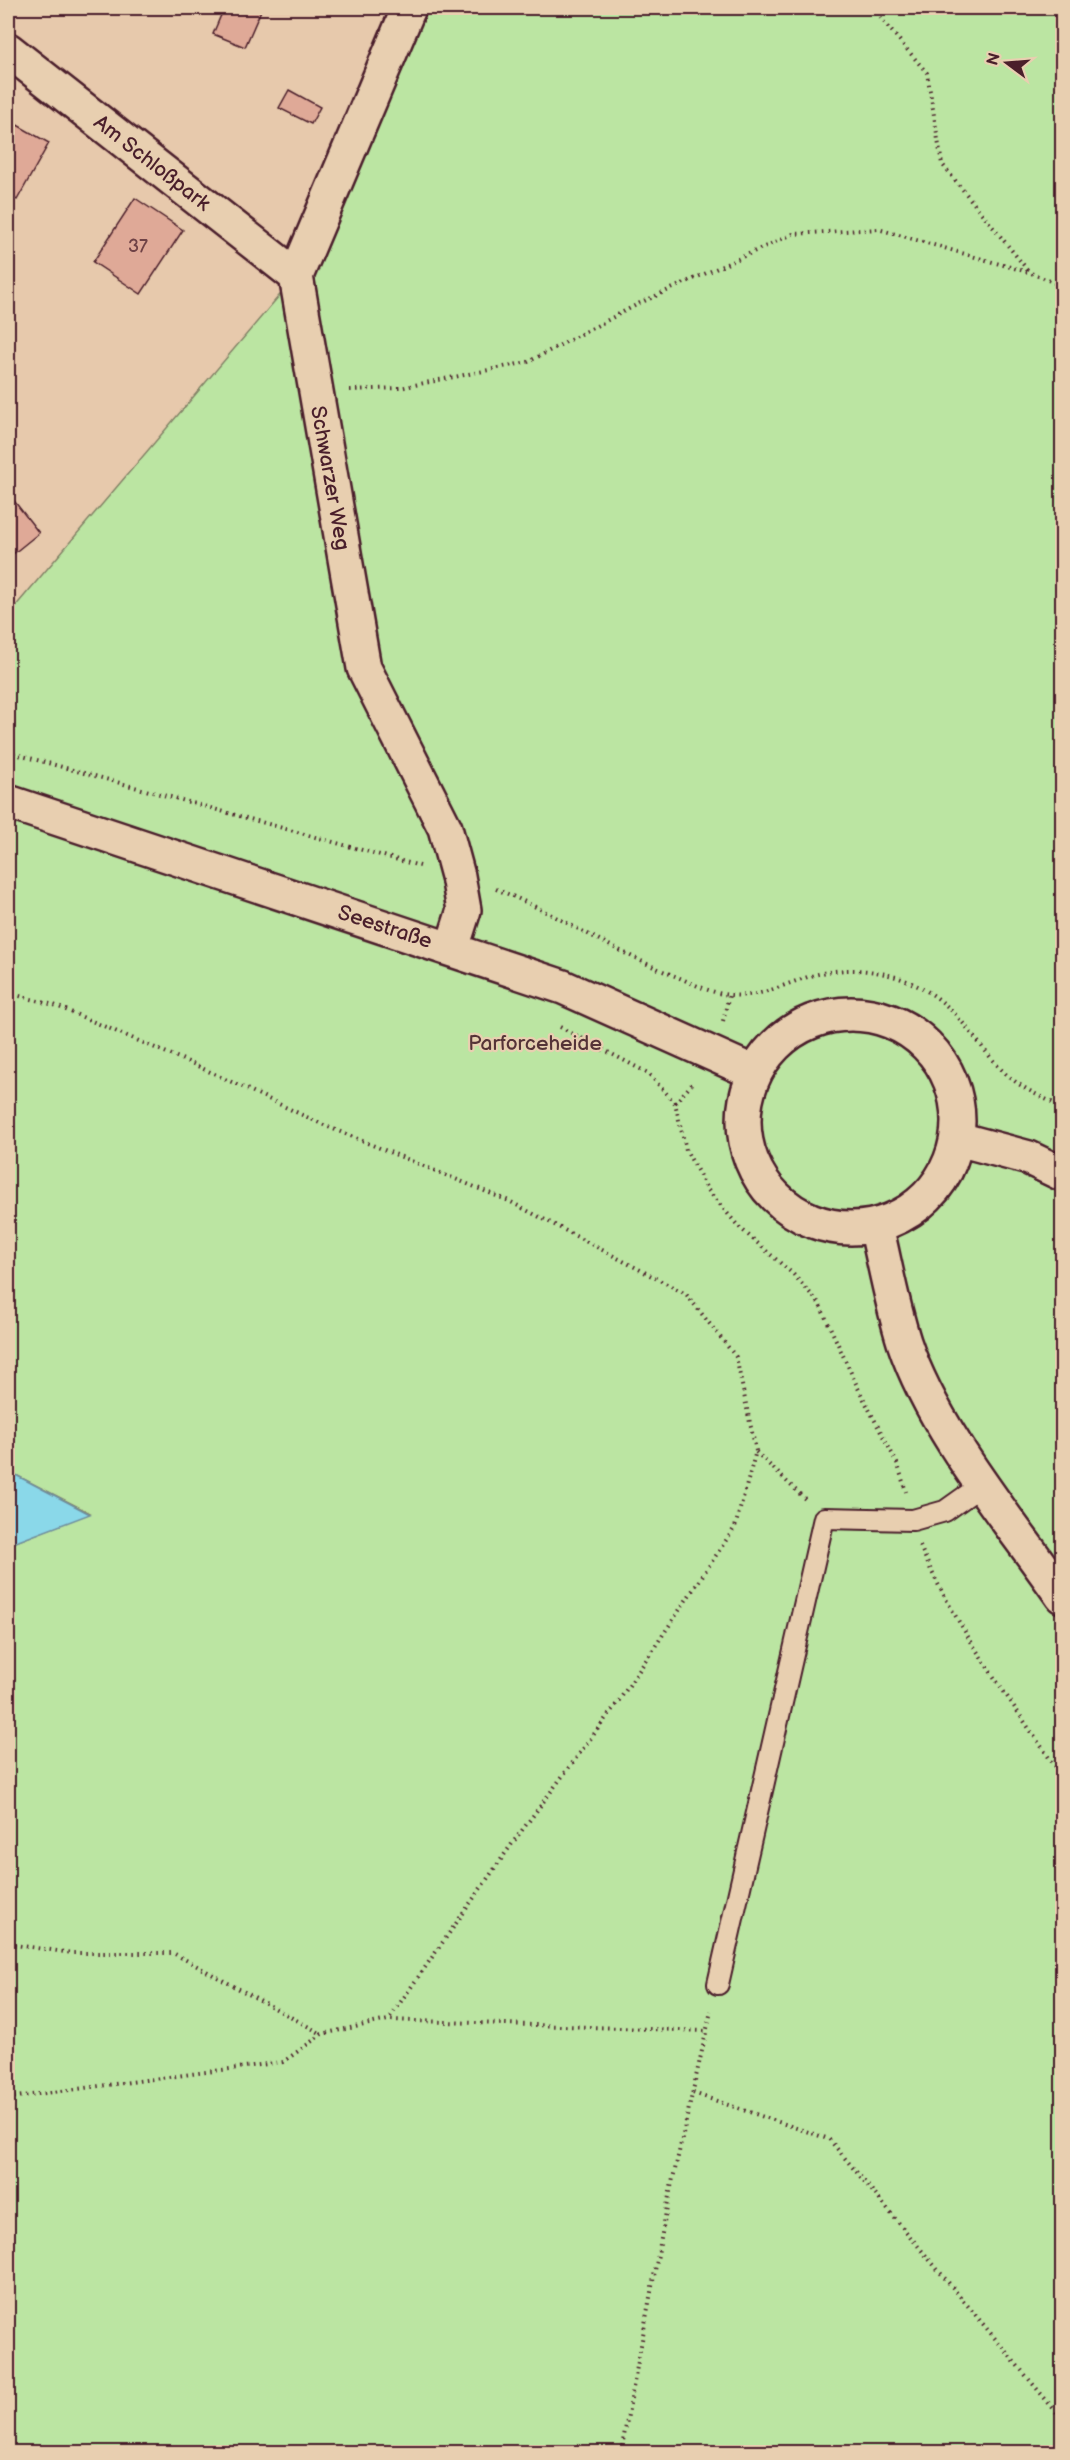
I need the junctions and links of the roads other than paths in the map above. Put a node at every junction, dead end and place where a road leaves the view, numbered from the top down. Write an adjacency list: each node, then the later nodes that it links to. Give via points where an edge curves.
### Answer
1 (409, 8): 3 (main road)
2 (8, 50): 3 (main road, Am Schloßpark)
3 (296, 276): 5 (main road, Schwarzer Weg, via 364,668 445,828 464,910)
4 (8, 802): 5 (main road, Seestraße)
5 (452, 948): 6 (main road, Seestraße, via 563,987)
6 (755, 1073): 7 (main road, via 773,1048 796,1029 824,1017 855,1014 884,1019 912,1032 945,1070 958,1108); 9 (main road, via 745,1102 744,1132 751,1162 766,1189 789,1209 816,1223 846,1229)
7 (958, 1139): 8 (main road, via 1029,1158); 9 (main road, via 948,1169 930,1195 906,1215)
8 (1062, 1174)
9 (876, 1226): 10 (main road, via 904,1341 915,1368 930,1400)
10 (983, 1484): 11 (main road); 12 (lane, via 945,1511 913,1520 824,1518)
11 (1062, 1596)
12 (718, 1984)

